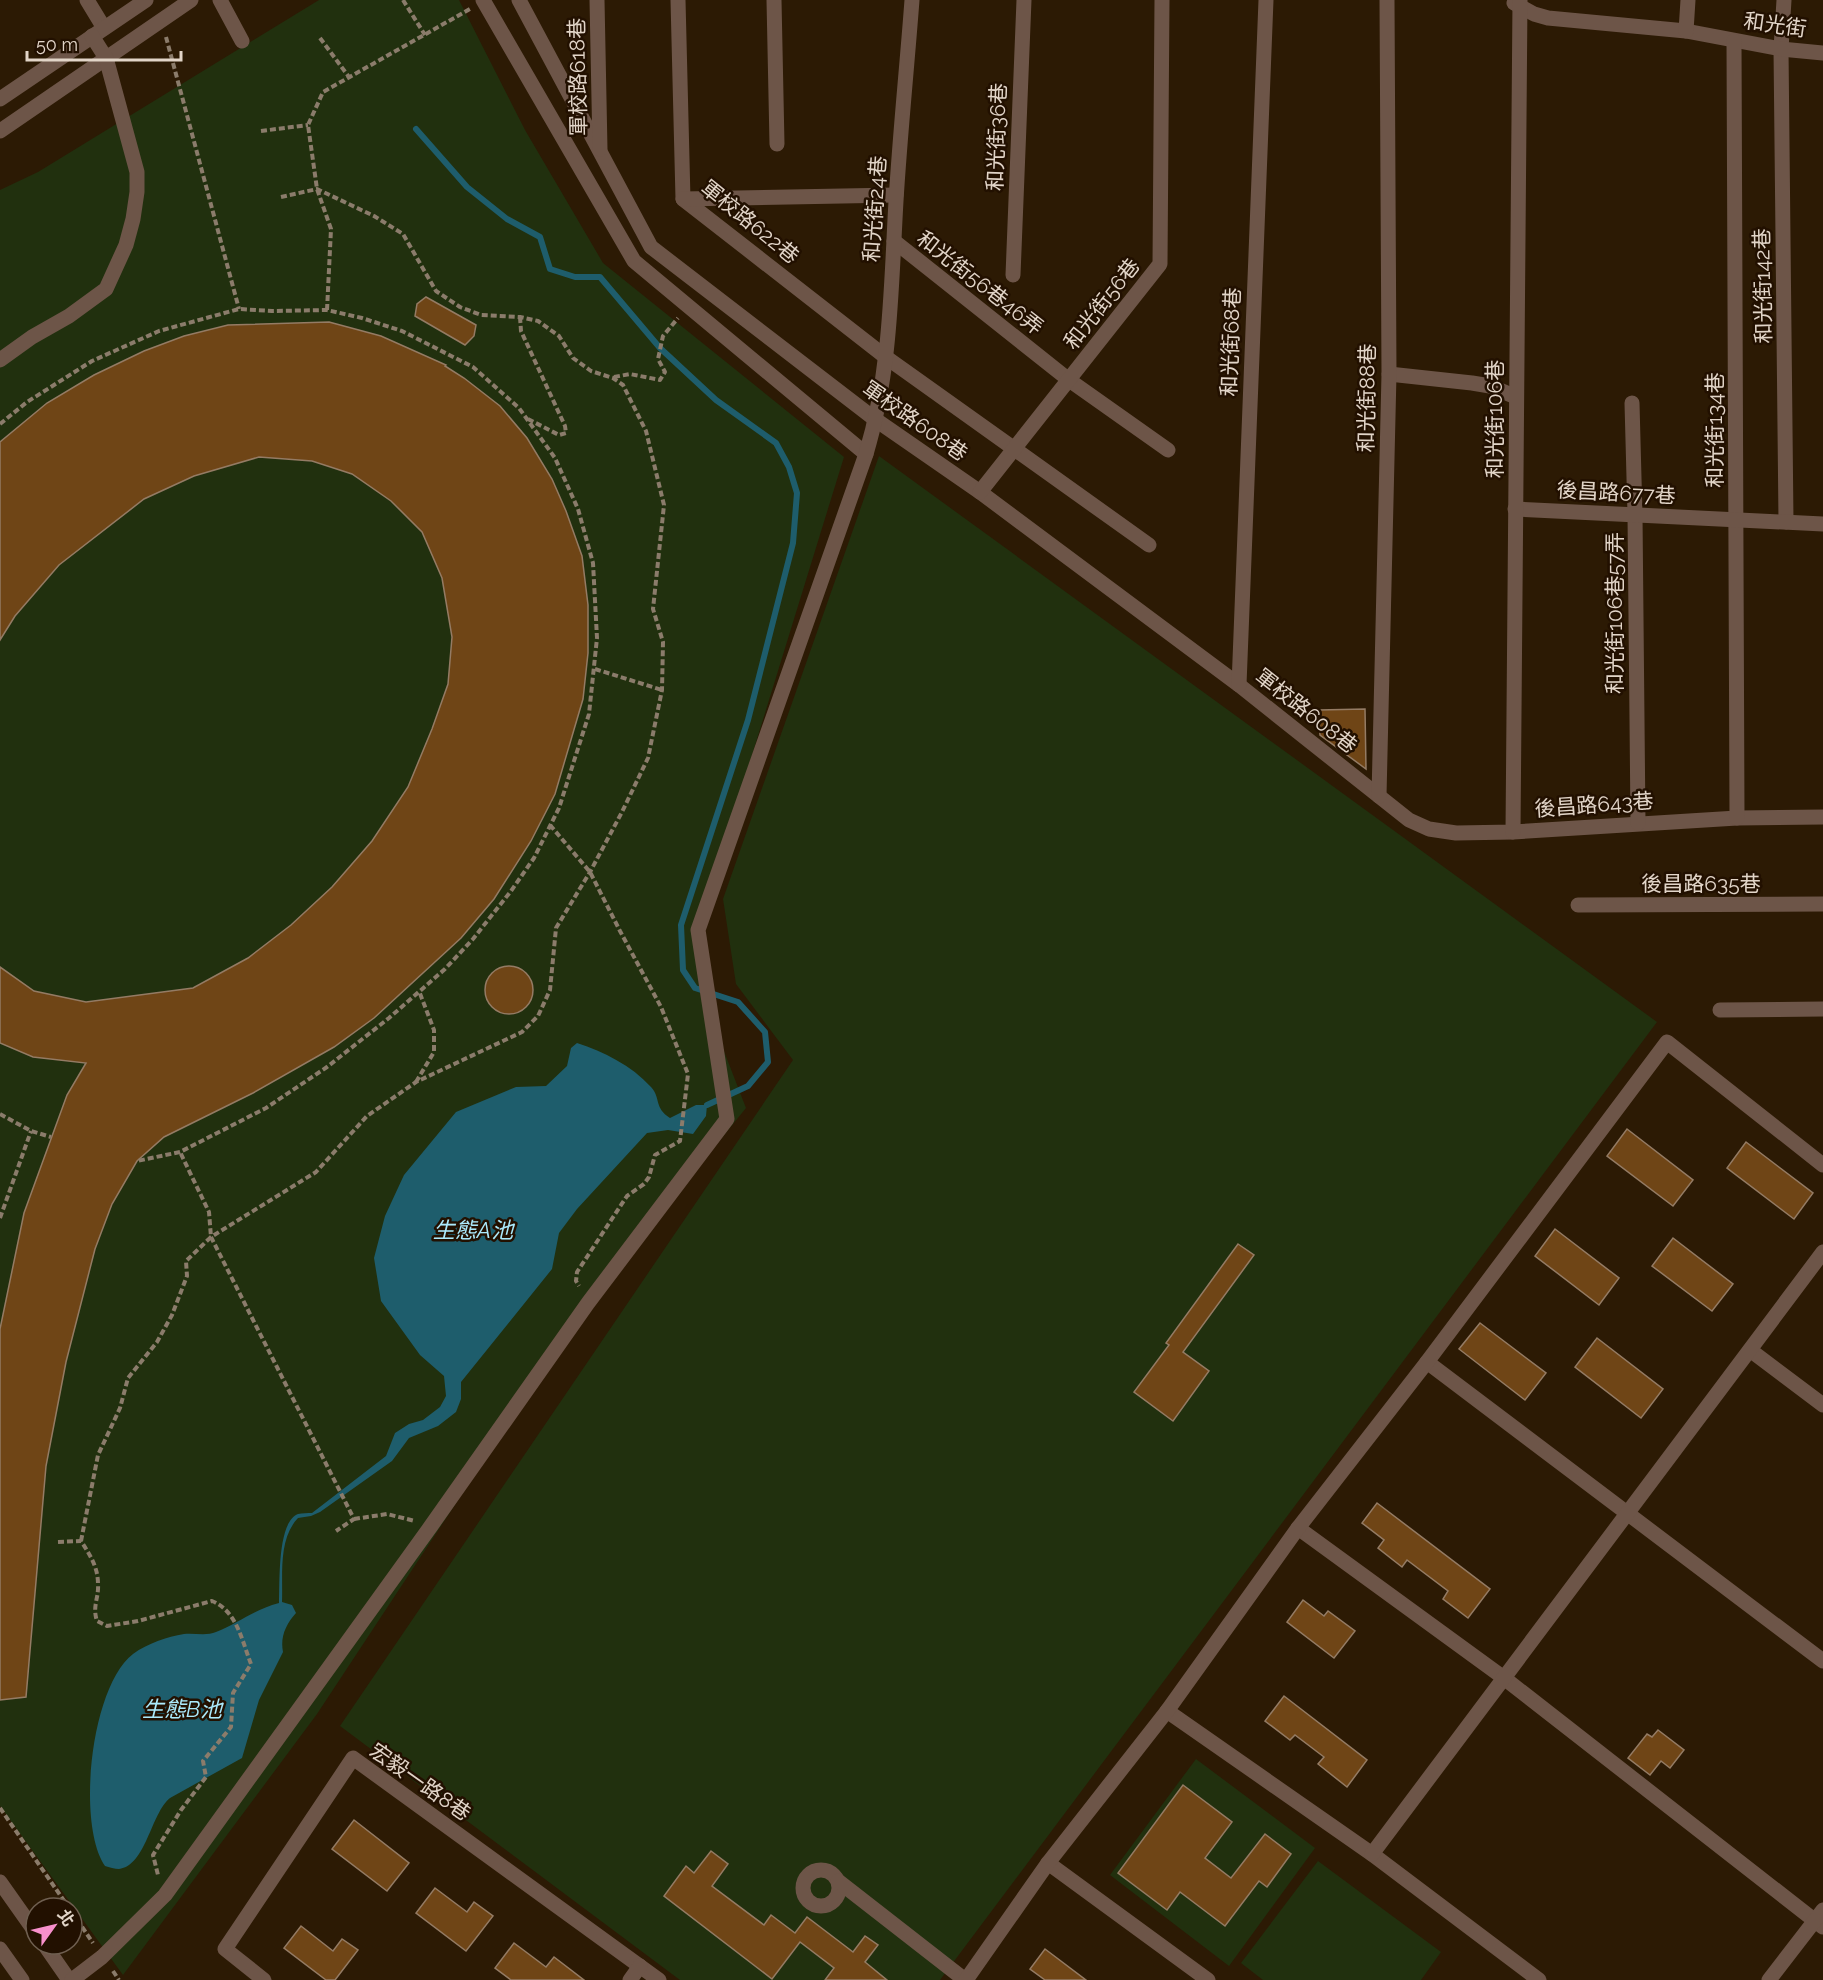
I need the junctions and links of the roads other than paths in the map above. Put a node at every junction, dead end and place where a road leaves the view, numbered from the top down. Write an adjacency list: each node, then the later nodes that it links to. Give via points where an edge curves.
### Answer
1 (87, 0): 19 (street)
2 (146, 0): 19 (street)
3 (191, 0): 24 (street)
4 (220, 0): 20 (street)
5 (483, 0): 42 (street, via 634,261)
6 (519, 0): 28 (street, 軍校路608巷)
7 (597, 0): 28 (street, 軍校路618巷)
8 (678, 0): 30 (street, 軍校路622巷)
9 (774, 0): 27 (street)
10 (912, 0): 29 (street, 和光街24巷)
11 (1024, 0): 32 (street, 和光街36巷)
12 (1162, 0): 36 (street, 和光街56巷, via 1160,264)
13 (1266, 0): 50 (street, 和光街68巷)
14 (1387, 0): 35 (street, 和光街88巷)
15 (1688, 0): 18 (street)
16 (1784, 0): 22 (street, 和光街142巷)
17 (1517, 2): 18 (street, 和光街, via 1548,18); 37 (street, 和光街106巷)
18 (1686, 31): 21 (street, 和光街)
19 (98, 32): 24 (street); 25 (street)
20 (242, 41)
21 (1734, 41): 22 (street, 和光街); 46 (street, 和光街134巷)
22 (1781, 49): 23 (street, 和光街); 47 (street, 和光街142巷)
23 (1823, 53)
24 (106, 58): 26 (street); 34 (street, via 137,171 133,219 126,245 106,289)
25 (0, 99)
26 (0, 131)
27 (777, 144)
28 (600, 152): 39 (street, 軍校路608巷, via 651,247)
29 (896, 195): 30 (street); 31 (street, 和光街24巷)
30 (683, 199): 33 (street, 軍校路622巷)
31 (894, 241): 33 (street, 和光街24巷); 36 (street, 和光街56巷46弄)
32 (1012, 275)
33 (887, 358): 39 (street, 和光街24巷); 40 (street, 軍校路622巷)
34 (0, 360)
35 (1389, 374): 37 (street, via 1472,382); 51 (street, 和光街88巷)
36 (1069, 380): 40 (street, 和光街56巷); 41 (street, 和光街56巷46弄)
37 (1516, 398): 44 (street, 和光街106巷)
38 (1632, 403): 45 (street, 和光街106巷57弄)
39 (876, 420): 42 (street, 和光街24巷); 43 (street, 軍校路608巷)
40 (1014, 450): 43 (street, 和光街56巷); 49 (street, 軍校路622巷)
41 (1168, 450)
42 (866, 454): 80 (street, 和光街24巷, via 699,930 727,1119 588,1303 165,1895 102,1957)
43 (981, 492): 50 (street, 軍校路608巷)
44 (1515, 509): 45 (street, 後昌路677巷); 55 (street, 和光街106巷)
45 (1635, 515): 46 (street, 後昌路677巷); 54 (street, 和光街106巷57弄)
46 (1737, 520): 47 (street, 後昌路677巷); 52 (street, 和光街134巷)
47 (1786, 522): 48 (street, 後昌路677巷)
48 (1823, 524)
49 (1149, 545)
50 (1239, 685): 51 (street, 軍校路608巷)
51 (1379, 796): 55 (street, 後昌路643巷, via 1409,820 1429,829 1456,833)
52 (1737, 818): 53 (street, 後昌路643巷); 54 (street, 後昌路643巷)
53 (1823, 818)
54 (1638, 823): 55 (street, 後昌路643巷)
55 (1513, 832)
56 (1823, 904): 57 (street, 後昌路635巷)
57 (1578, 905)
58 (1823, 1009): 59 (street)
59 (1720, 1010)
60 (1823, 1166): 63 (street, via 1667,1042)
61 (1823, 1252): 62 (street)
62 (1749, 1350): 64 (street); 65 (street)
63 (1427, 1362): 65 (street); 66 (street)
64 (1823, 1405)
65 (1628, 1514): 67 (street); 68 (street)
66 (1298, 1528): 68 (street); 69 (street)
67 (1823, 1661)
68 (1504, 1678): 70 (street); 75 (street)
69 (1167, 1711): 70 (street); 71 (street)
70 (1372, 1854): 86 (street)
71 (1048, 1863): 84 (street); 85 (street)
72 (838, 1881): 84 (street)
73 (0, 1882): 74 (street)
74 (24, 1916)
75 (1820, 1919): 87 (street)
76 (0, 1949): 79 (street)
77 (53, 1956): 80 (street)
78 (640, 1966): 81 (street, 宏毅一路8巷, via 353,1758 225,1949); 82 (street); 83 (street, 宏毅一路8巷)
79 (22, 1980)
80 (70, 1980)
81 (264, 1980)
82 (630, 1980)
83 (659, 1980)
84 (966, 1980)
85 (1208, 1980)
86 (1539, 1980)
87 (1769, 1980)

